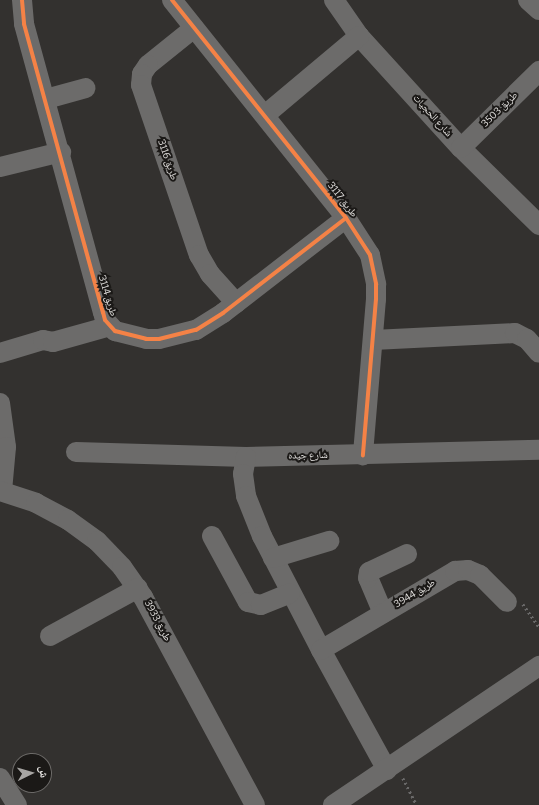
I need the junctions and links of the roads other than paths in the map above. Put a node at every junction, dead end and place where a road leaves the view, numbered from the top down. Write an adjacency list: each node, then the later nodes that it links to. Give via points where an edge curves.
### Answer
1 (22, 0): 10 (street, طريق 3114, via 24,24)
2 (172, 0): 6 (street, طريق 3117)
3 (334, 0): 7 (street, شارع الحجيات)
4 (528, 0): 5 (street)
5 (539, 10)
6 (194, 28): 11 (street, طريق 3117); 17 (street, طريق 3116, via 148,65 142,74 141,85 199,255 210,274)
7 (358, 36): 11 (street); 12 (street, شارع الحجيات)
8 (539, 71): 12 (street, طريق 3503)
9 (86, 88): 10 (street)
10 (46, 99): 13 (street, طريق 3114)
11 (264, 115): 15 (street, طريق 3117)
12 (461, 148): 16 (street, شارع الحجيات)
13 (60, 152): 14 (street); 18 (street, طريق 3114, via 103,312)
14 (0, 167)
15 (346, 218): 17 (street, طريق 3114); 19 (street, طريق 3117, via 363,241 374,269 376,299)
16 (539, 225)
17 (236, 303): 18 (street, طريق 3114, via 196,330 172,338 146,339 122,334)
18 (110, 326): 20 (street, via 53,342 43,340)
19 (373, 340): 21 (street, via 515,333 527,339); 25 (street, طريق 3117)
20 (0, 353)
21 (539, 353)
22 (0, 404): 27 (street, via 6,447)
23 (539, 450): 25 (street, شارع جيده)
24 (76, 452): 26 (street, شارع جيده)
25 (363, 455): 26 (street, شارع جيده)
26 (246, 457): 31 (street, via 243,474 246,496)
27 (1, 491): 32 (street, طريق 3933, via 36,503 68,520 97,541)
28 (212, 536): 33 (street, via 248,602 261,605)
29 (329, 541): 31 (street)
30 (407, 554): 35 (street, via 369,572 368,578)
31 (273, 558): 33 (street)
32 (138, 588): 36 (street); 42 (street, طريق 3933)
33 (290, 593): 37 (street)
34 (507, 602): 35 (street, طريق 3944, via 480,575 461,570 449,574)
35 (383, 614): 37 (street, طريق 3944)
36 (50, 636)
37 (321, 650): 39 (street)
38 (539, 666): 39 (street)
39 (392, 767): 43 (street)
40 (0, 778): 41 (street)
41 (17, 805)
42 (255, 805)
43 (333, 805)

